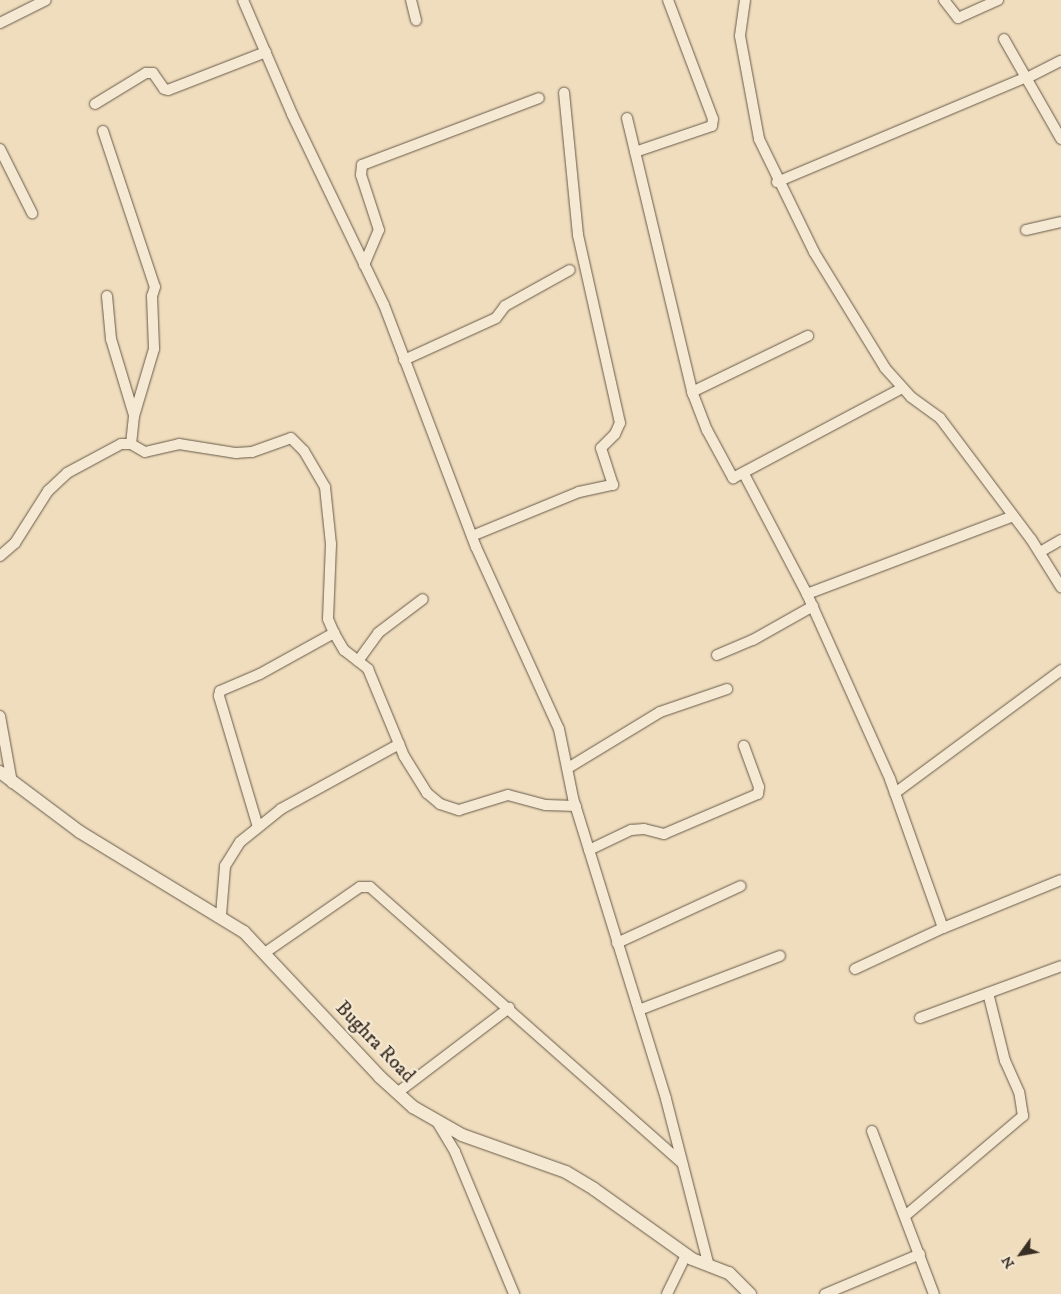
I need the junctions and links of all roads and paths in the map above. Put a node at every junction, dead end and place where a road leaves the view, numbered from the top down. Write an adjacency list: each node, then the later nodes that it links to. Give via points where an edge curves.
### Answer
1 (46, 0): 9 (street)
2 (243, 0): 11 (street)
3 (411, 0): 8 (street)
4 (668, 0): 21 (street, via 713,118 712,126)
5 (745, 0): 22 (street, via 740,36 754,121)
6 (944, 0): 7 (street, via 958,18)
7 (998, 0)
8 (416, 20)
9 (0, 24)
10 (1004, 39): 13 (street)
11 (266, 52): 16 (street, via 168,90 164,90 153,73 146,72); 26 (street)
12 (1061, 61): 13 (street)
13 (1026, 78): 19 (street); 22 (street)
14 (564, 93): 37 (street, via 578,236 620,423 615,434 600,448 613,485 579,492)
15 (539, 98): 26 (street, via 362,166 361,175 379,230)
16 (95, 104)
17 (628, 118): 21 (street)
18 (103, 131): 33 (street, via 155,287 152,296 154,348)
19 (1061, 139)
20 (0, 149): 23 (street)
21 (635, 152): 32 (street)
22 (777, 182): 31 (street, via 814,252 885,368)
23 (32, 213)
24 (1061, 222): 25 (street)
25 (1026, 230)
26 (364, 265): 30 (street)
27 (570, 270): 30 (street, via 505,306 496,318)
28 (107, 296): 33 (street, via 111,340)
29 (808, 336): 32 (street)
30 (404, 360): 37 (street)
31 (902, 388): 35 (street); 36 (street, via 940,418)
32 (692, 392): 35 (street, via 729,473 733,478)
33 (134, 416): 34 (street)
34 (131, 444): 40 (street, via 121,444 67,473 48,491 15,543); 45 (street, via 145,452 178,444 236,453 252,452 286,438 295,440 325,487 331,552 328,619)
35 (744, 474): 42 (street)
36 (1013, 516): 39 (street); 42 (street)
37 (472, 536): 53 (street, via 559,728)
38 (1061, 540): 39 (street)
39 (1040, 552): 41 (street)
40 (0, 556)
41 (1061, 587)
42 (807, 594): 44 (street)
43 (423, 599): 47 (street, via 378,633)
44 (813, 606): 46 (street, via 753,640); 56 (street)
45 (334, 633): 47 (street, via 344,650); 58 (street, via 260,674 220,691)
46 (717, 655)
47 (358, 661): 51 (street, via 368,669)
48 (1061, 670): 56 (street)
49 (727, 689): 53 (street, via 660,712)
50 (0, 716): 55 (street)
51 (399, 744): 57 (street, via 427,793 449,809 459,810 508,795 554,806); 58 (street, via 328,781)
52 (744, 746): 59 (street, via 759,787 758,794 664,834 644,829 631,830)
53 (568, 768): 57 (street)
54 (0, 772): 55 (street, Bughra Road)
55 (12, 783): 62 (street, Bughra Road, via 80,832)
56 (895, 793): 63 (street)
57 (576, 806): 59 (street)
58 (258, 827): 62 (street, via 240,842 225,866)
59 (589, 850): 64 (street)
60 (1061, 880): 63 (street)
61 (740, 886): 64 (street)
62 (220, 915): 65 (street, Bughra Road)
63 (943, 928): 68 (street)
64 (618, 943): 71 (street)
65 (266, 952): 70 (street, via 360,887 370,887); 73 (street, Bughra Road)
66 (780, 956): 71 (street)
67 (1061, 966): 69 (street)
68 (855, 969)
69 (988, 993): 72 (street); 77 (street, via 1005,1061 1019,1092 1023,1116)
70 (509, 1008): 73 (street); 76 (street)
71 (638, 1010): 76 (street)
72 (920, 1018)
73 (396, 1093): 74 (street, Bughra Road)
74 (436, 1120): 79 (street, Bughra Road, via 462,1134 566,1172); 82 (street, via 455,1152)
75 (872, 1131): 77 (street)
76 (683, 1164): 80 (street)
77 (905, 1216): 78 (street)
78 (920, 1254): 84 (street); 85 (street)
79 (686, 1255): 80 (street, Bughra Road); 81 (street)
80 (709, 1266): 83 (street, Bughra Road, via 729,1274)
81 (668, 1292)
82 (514, 1294)
83 (750, 1294)
84 (825, 1294)
85 (934, 1294)

